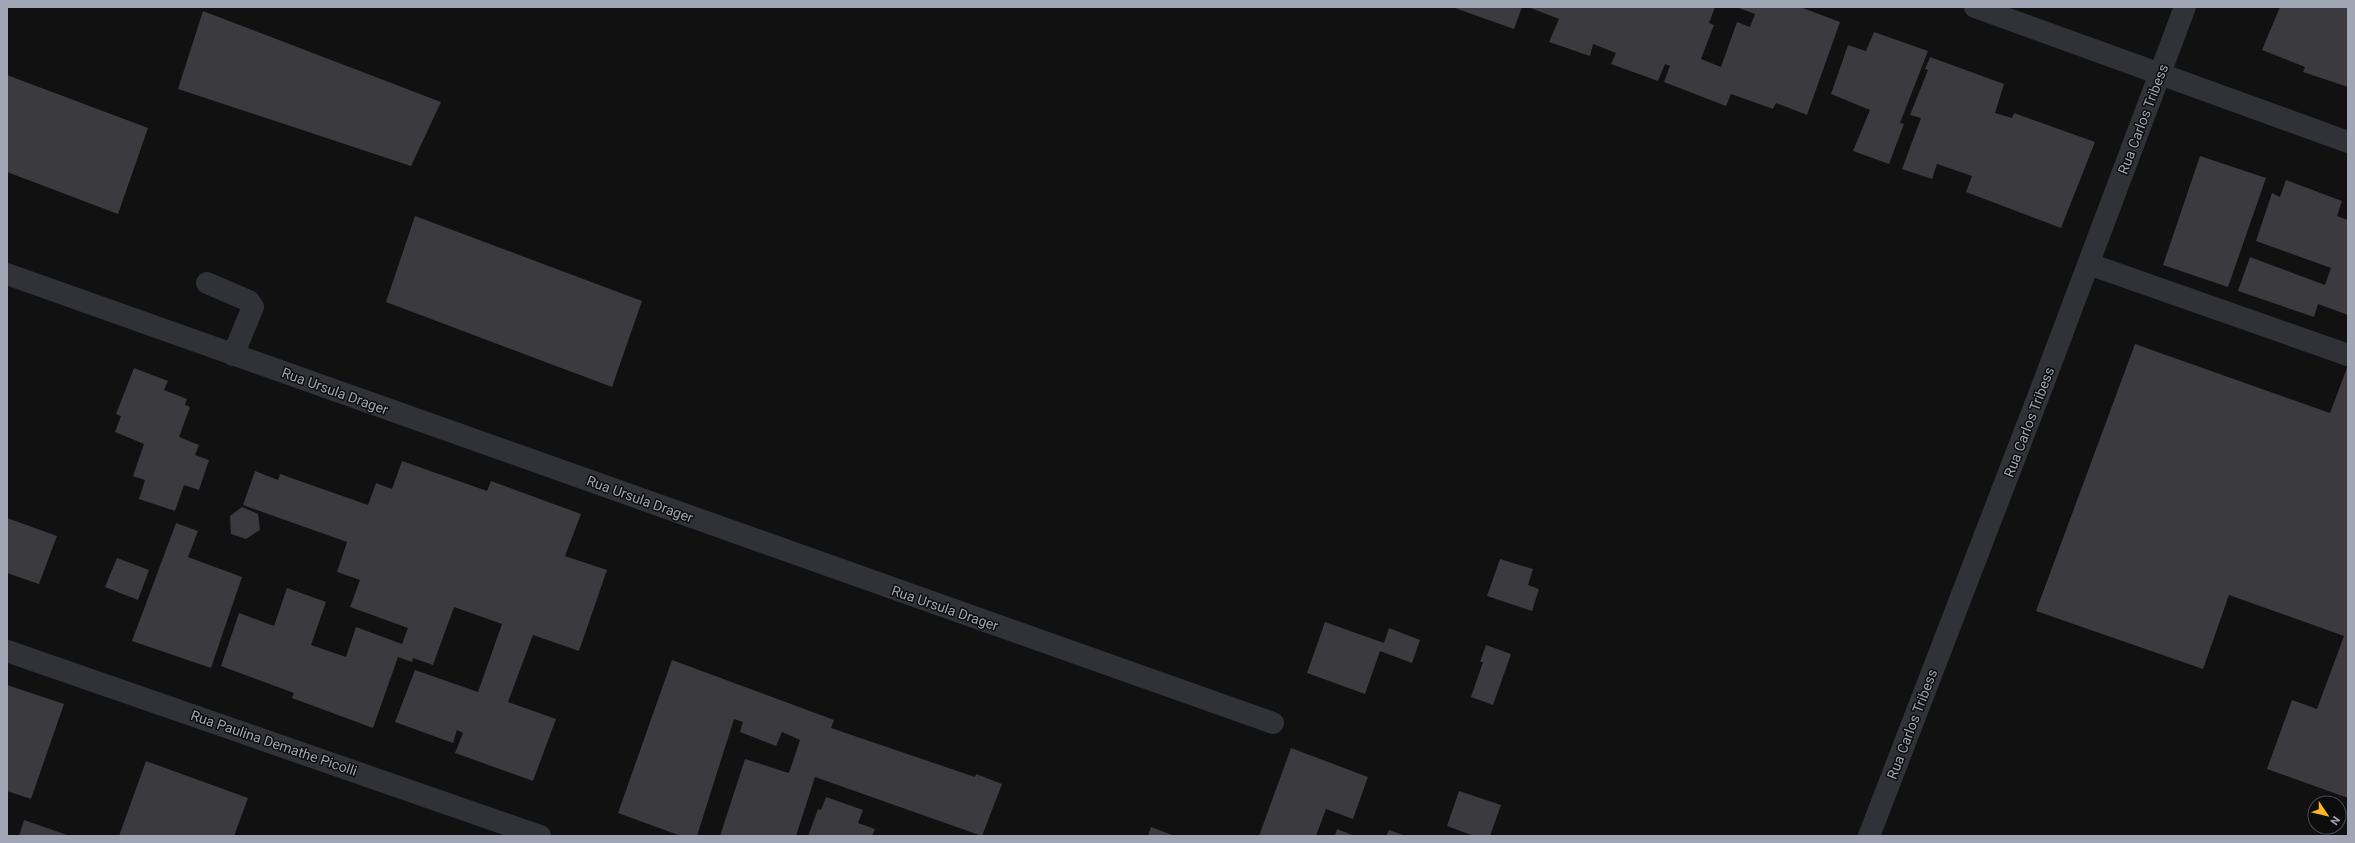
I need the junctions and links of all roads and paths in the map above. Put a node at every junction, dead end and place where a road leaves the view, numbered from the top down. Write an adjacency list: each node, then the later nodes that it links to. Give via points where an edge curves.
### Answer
1 (1974, 7): 3 (street)
2 (2185, 7): 3 (street, Rua Carlos Tribess)
3 (2161, 74): 4 (street); 5 (street, Rua Carlos Tribess)
4 (2348, 142)
5 (2089, 264): 9 (street); 13 (street, Rua Carlos Tribess)
6 (7, 274): 8 (street, Rua Ursula Drager)
7 (207, 283): 8 (street, via 249,301 253,307)
8 (233, 355): 11 (street, Rua Ursula Drager)
9 (2348, 355)
10 (7, 651): 12 (street, Rua Paulina Demathe Picolli)
11 (1273, 724)
12 (540, 836)
13 (1869, 836)

